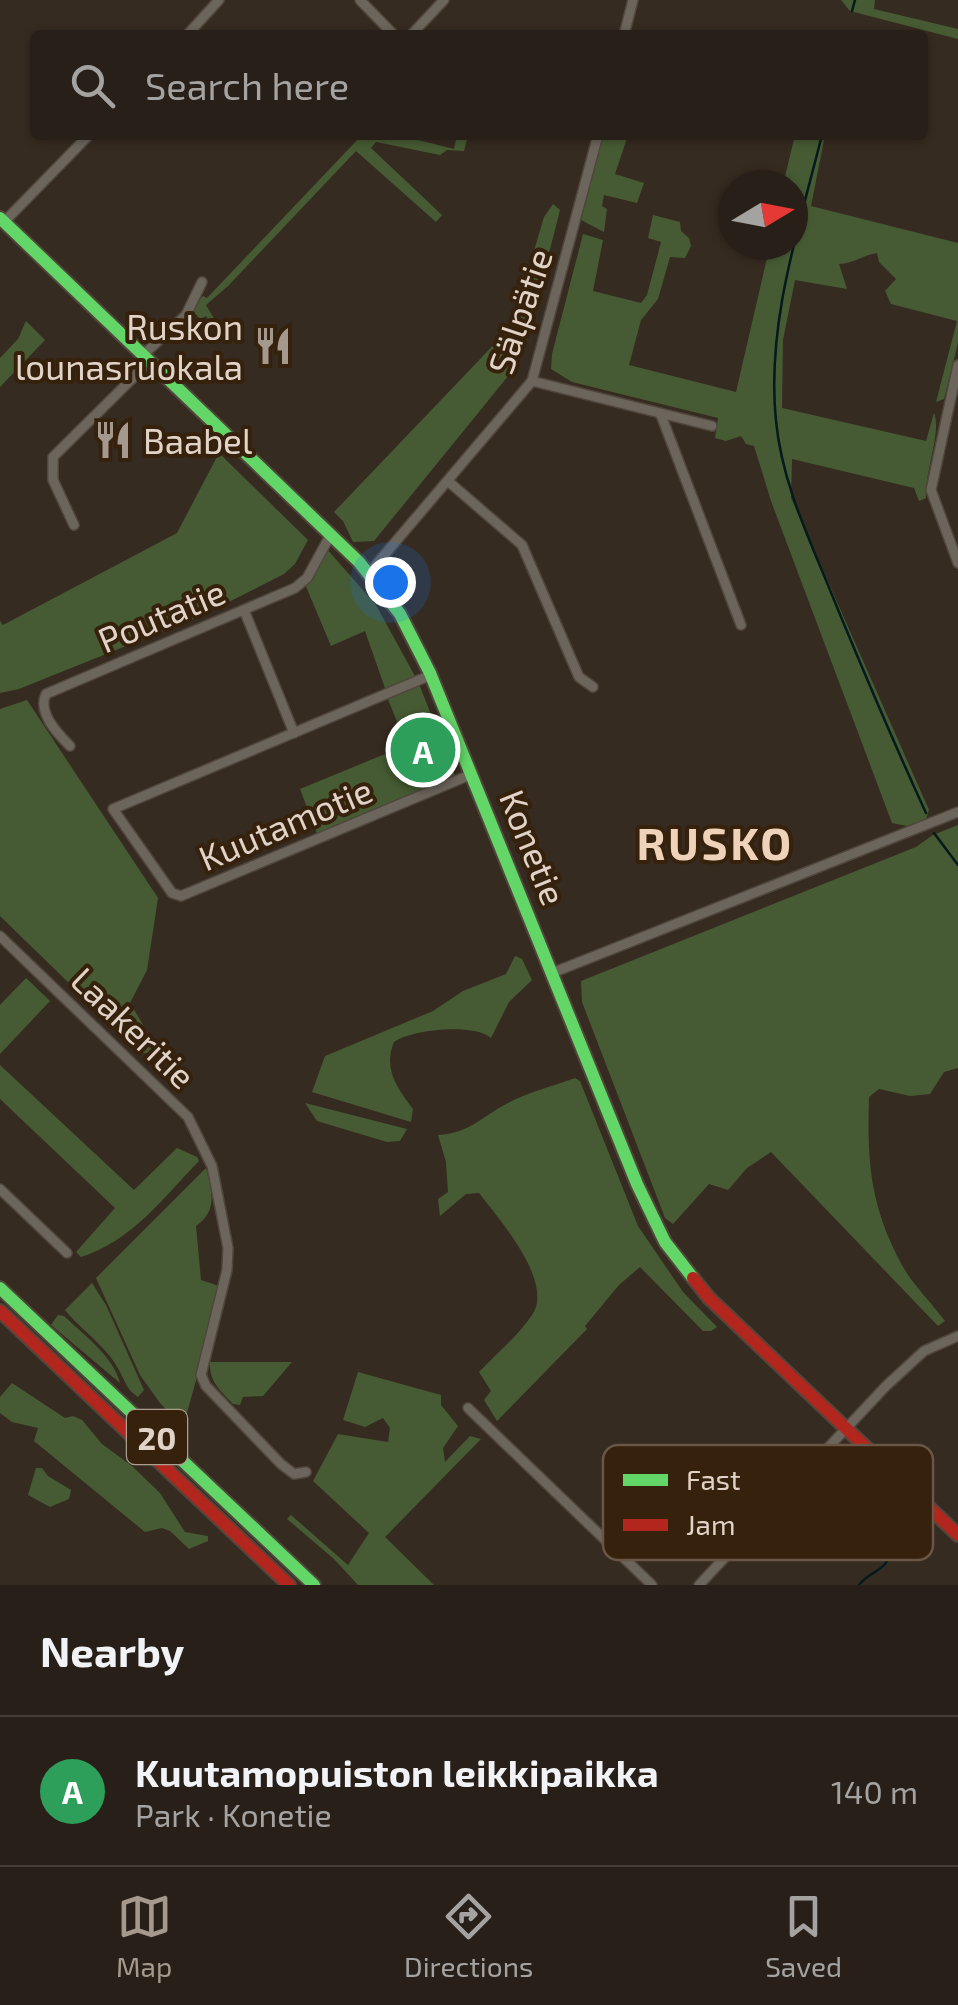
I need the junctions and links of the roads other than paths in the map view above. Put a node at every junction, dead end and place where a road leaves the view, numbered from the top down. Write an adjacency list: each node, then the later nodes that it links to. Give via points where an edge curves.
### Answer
1 (219, 0): 5 (street)
2 (360, 0): 6 (street)
3 (444, 0): 7 (street)
4 (632, 0): 8 (street)
5 (192, 30)
6 (389, 30)
7 (416, 30)
8 (625, 30)
9 (84, 140): 11 (street)
10 (597, 140): 15 (street, Sälpätie)
11 (2, 220): 13 (main road, Konetie)
12 (202, 282): 13 (street, via 186,315)
13 (146, 358): 19 (street, via 52,458 54,480); 20 (main road, Konetie)
14 (958, 365): 21 (street, via 931,490)
15 (532, 381): 16 (street); 18 (street, Sälpätie)
16 (662, 415): 17 (street); 24 (street)
17 (712, 426)
18 (449, 482): 22 (street, Sälpätie); 26 (street, via 522,545 578,677)
19 (74, 524)
20 (331, 534): 22 (main road, Konetie); 23 (street, Poutatie, via 304,582)
21 (958, 562)
22 (369, 572): 25 (main road, Konetie)
23 (244, 610): 27 (street); 28 (street, Poutatie, via 46,694 44,712)
24 (741, 626)
25 (432, 676): 27 (street); 29 (main road, Konetie)
26 (593, 688)
27 (294, 733): 29 (street, Kuutamotie, via 113,809 174,895)
28 (70, 746)
29 (472, 774): 32 (main road, Konetie)
30 (958, 812): 32 (street)
31 (0, 936): 42 (street, Laakeritie, via 188,1117 212,1166 228,1248 224,1294 201,1374 281,1464 294,1474)
32 (552, 973): 39 (main road, Konetie, via 665,1242 709,1298)
33 (0, 1189): 34 (street)
34 (67, 1253)
35 (0, 1288): 49 (main road, 20)
36 (0, 1311): 48 (main road, 20)
37 (958, 1336): 39 (street, via 924,1352)
38 (468, 1408): 45 (street)
39 (847, 1430): 40 (street); 41 (main road, Konetie)
40 (833, 1445)
41 (863, 1445)
42 (306, 1472)
43 (933, 1511): 44 (main road, Konetie)
44 (958, 1535)
45 (603, 1538)
46 (626, 1560): 50 (street)
47 (723, 1560): 51 (street)
48 (290, 1585)
49 (314, 1585)
50 (652, 1585)
51 (699, 1585)

